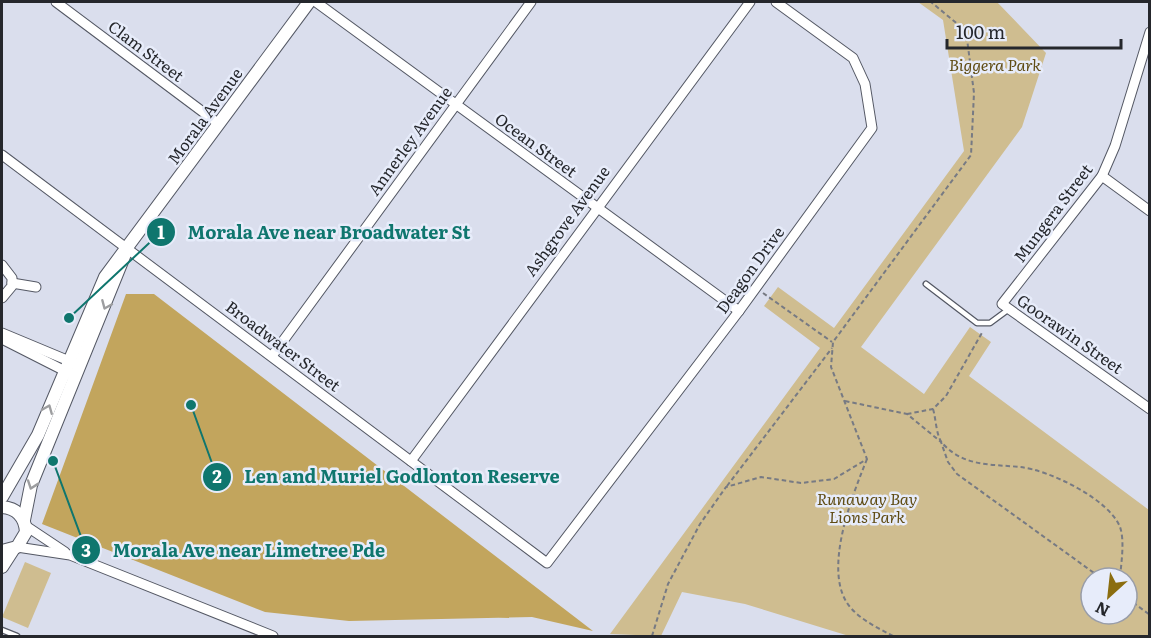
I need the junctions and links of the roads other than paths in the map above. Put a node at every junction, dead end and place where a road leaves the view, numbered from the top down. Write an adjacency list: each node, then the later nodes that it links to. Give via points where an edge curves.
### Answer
1 (56, 2): 9 (street, Clam Street)
2 (309, 2): 9 (main road, Morala Avenue)
3 (316, 2): 8 (street, Ocean Street)
4 (531, 2): 8 (street, Annerley Avenue)
5 (750, 2): 12 (street, Ashgrove Avenue)
6 (776, 2): 21 (street, Deagon Drive, via 853,58 865,84 872,128)
7 (1149, 32): 11 (street, Mungera Street, via 1115,146)
8 (455, 105): 12 (street, Ocean Street); 24 (street, Annerley Avenue)
9 (219, 124): 14 (main road, Morala Avenue)
10 (2, 155): 14 (street, Broadwater Street)
11 (1102, 176): 13 (street); 20 (street, Mungera Street)
12 (596, 208): 21 (street, Ocean Street); 27 (street, Ashgrove Avenue)
13 (1149, 211)
14 (127, 250): 24 (street, Broadwater Street); 25 (main road, Morala Avenue, via 100,285)
15 (2, 265): 16 (street)
16 (12, 283): 18 (street); 19 (street)
17 (926, 284): 20 (lane, via 977,323 987,323)
18 (36, 287)
19 (2, 298)
20 (1006, 307): 26 (street, Goorawin Street)
21 (739, 311): 33 (street, Deagon Drive)
22 (2, 333): 25 (street)
23 (2, 339): 25 (street)
24 (272, 356): 27 (street, Broadwater Street)
25 (72, 369): 28 (main road, Morala Avenue, one-way to 25); 30 (main road, Morala Avenue, one-way to 30, via 31,485)
26 (1149, 409)
27 (411, 460): 33 (street, Broadwater Street)
28 (2, 497)
29 (2, 507): 30 (main road, via 16,510)
30 (25, 523): 31 (main road, Morala Avenue, via 24,538); 32 (street)
31 (10, 549): 32 (street); 34 (main road)
32 (70, 555): 37 (street)
33 (546, 563)
34 (2, 567)
35 (2, 630): 36 (lane)
36 (17, 636)
37 (273, 636)

